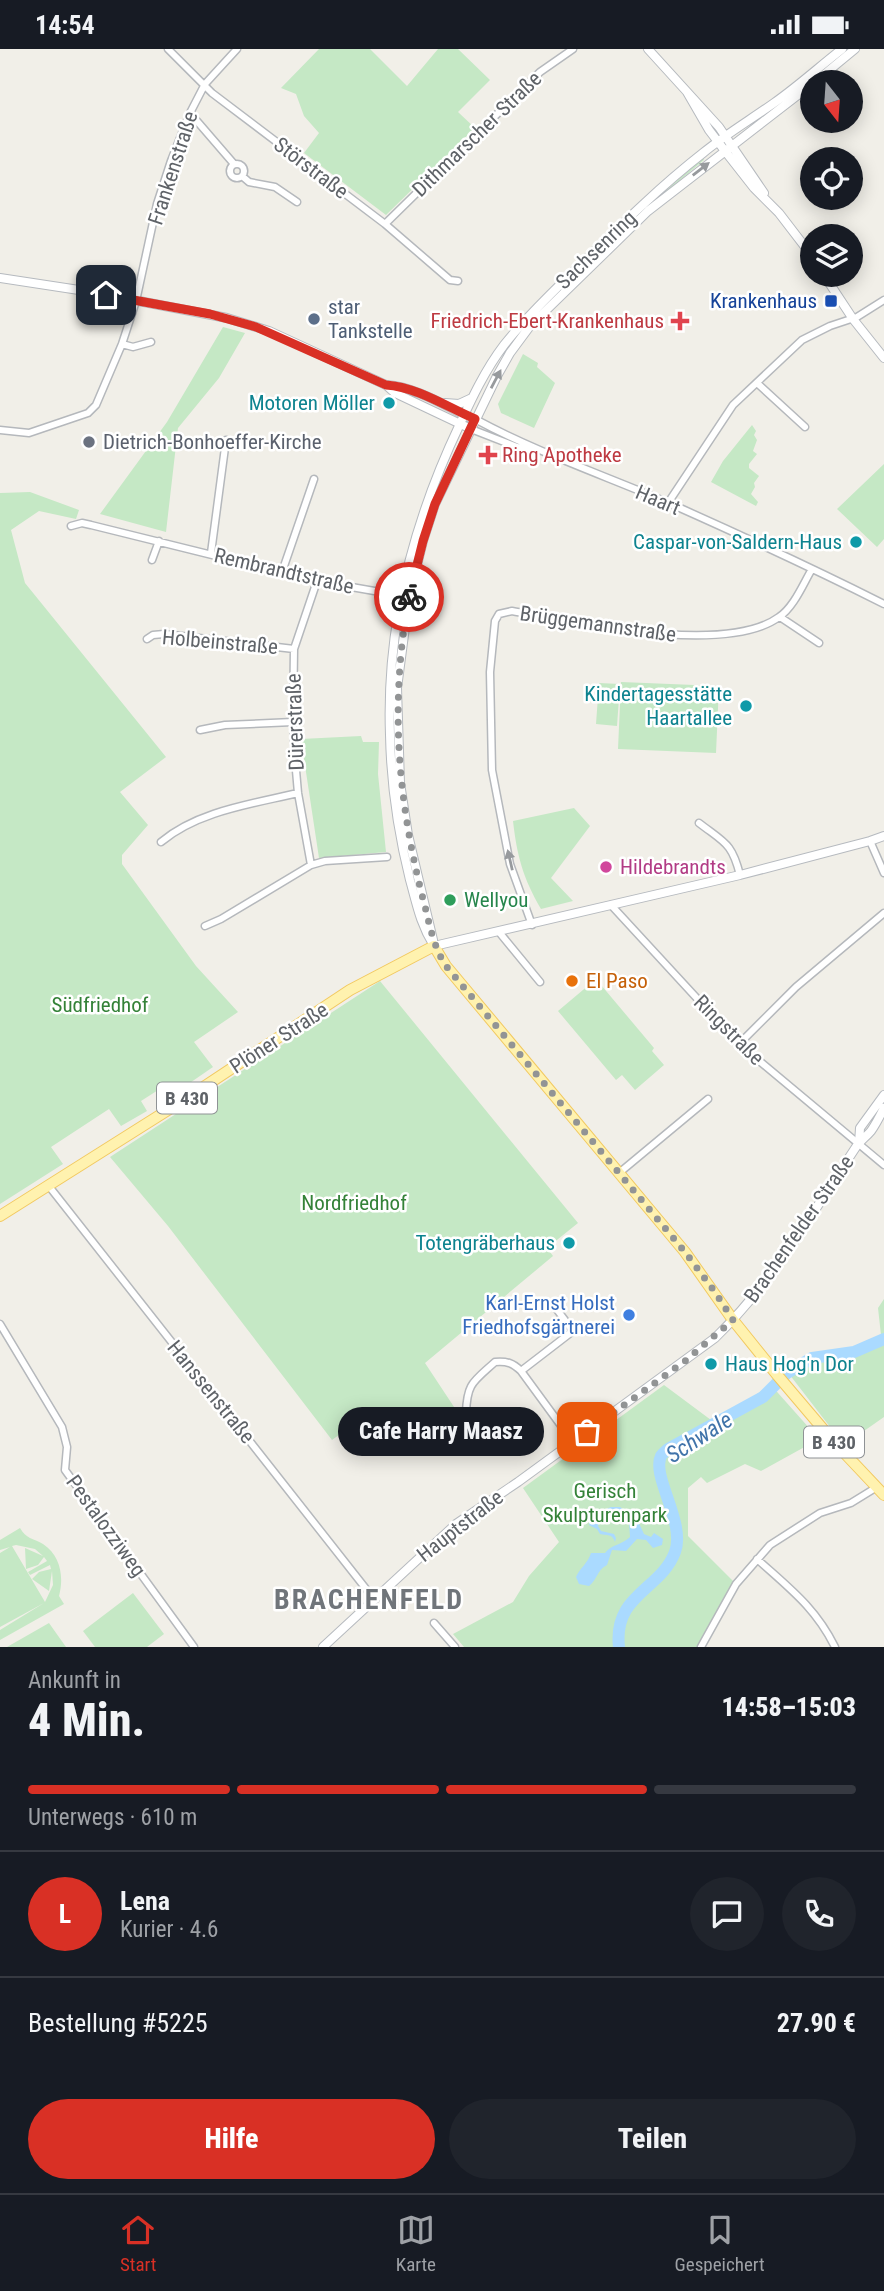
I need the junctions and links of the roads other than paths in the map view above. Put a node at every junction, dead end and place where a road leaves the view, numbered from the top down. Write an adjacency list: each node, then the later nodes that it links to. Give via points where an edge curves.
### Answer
1 (168, 49): 8 (street, Störstraße)
2 (237, 49): 8 (street, Frankenstraße)
3 (573, 49): 14 (street, Dithmarscher Straße, via 540,72)
4 (649, 49): 11 (main road, via 698,103)
5 (842, 49): 11 (main road, Sachsenring)
6 (855, 49): 7 (main road, Sachsenring)
7 (829, 70)
8 (205, 84): 10 (street, Frankenstraße); 14 (street, Störstraße)
9 (800, 93): 12 (main road, Sachsenring)
10 (190, 113): 13 (street, via 234,164 244,167 242,176 249,182 275,187); 20 (street, Frankenstraße, via 158,204)
11 (721, 139): 12 (main road); 27 (main road, Sachsenring, via 654,194 525,319)
12 (728, 149): 15 (main road); 30 (main road, Sachsenring, one-way to 12, via 510,353 537,318 648,211)
13 (297, 202)
14 (385, 224): 17 (street, Störstraße, via 450,280)
15 (800, 241)
16 (0, 278): 20 (main road, Haart)
17 (458, 281)
18 (832, 287): 21 (main road)
19 (884, 300): 21 (street)
20 (136, 301): 23 (street, Frankenstraße); 26 (main road, Haart, via 228,318 269,331)
21 (853, 319): 24 (main road); 25 (street, via 802,340)
22 (151, 342): 23 (street, via 133,347)
23 (122, 344): 34 (street, Frankenstraße, via 96,405 88,413 29,433)
24 (884, 358)
25 (757, 383): 32 (street); 38 (street, via 725,415)
26 (386, 385): 28 (main road, Haart); 31 (main road, Haart)
27 (472, 398): 28 (main road, via 459,404); 29 (main road, Sachsenring)
28 (435, 400): 29 (main road, Haart)
29 (464, 414): 30 (main road, Haart); 31 (main road, Sachsenring)
30 (475, 419): 33 (main road, Sachsenring); 36 (street, Haart)
31 (460, 424): 33 (main road, Haart); 46 (main road, Sachsenring, via 421,520)
32 (805, 427)
33 (471, 429): 36 (street, Haart); 46 (main road, Sachsenring, via 435,504)
34 (0, 430)
35 (226, 440): 41 (street)
36 (543, 453): 38 (street, Haart)
37 (314, 479): 44 (street)
38 (668, 503): 43 (street, Haart)
39 (71, 526): 40 (street, Rembrandtstraße, via 82,523)
40 (159, 541): 41 (street, Rembrandtstraße); 42 (street)
41 (211, 553): 44 (street, Rembrandtstraße)
42 (152, 560)
43 (812, 569): 47 (street, Haart); 48 (street)
44 (282, 572): 45 (street, Rembrandtstraße)
45 (317, 581): 46 (street, Rembrandtstraße); 51 (street, Dürerstraße)
46 (405, 597): 68 (main road, Sachsenring, via 397,688 400,783)
47 (884, 604)
48 (780, 617): 50 (street); 65 (street, Brüggemannstraße, one-way to 48, via 510,864 492,769 490,672 499,614 689,636 753,629)
49 (147, 639): 51 (street, Holbeinstraße, via 164,634)
50 (819, 643)
51 (294, 649): 52 (street, Dürerstraße)
52 (293, 722): 53 (street); 54 (street, Dürerstraße)
53 (200, 730)
54 (298, 793): 58 (street, via 192,822); 60 (street, Dürerstraße)
55 (699, 823): 62 (street, via 729,845)
56 (884, 836): 57 (main road, Plöner Straße)
57 (870, 841): 61 (street); 62 (main road, Plöner Straße)
58 (161, 842)
59 (387, 857): 60 (street)
60 (312, 865): 66 (street)
61 (884, 873)
62 (740, 875): 63 (main road, Plöner Straße)
63 (611, 905): 65 (main road, Plöner Straße); 70 (street, Ringstraße)
64 (884, 913): 70 (street)
65 (532, 925): 67 (main road, Plöner Straße)
66 (205, 926)
67 (499, 932): 68 (main road, Plöner Straße); 69 (street)
68 (434, 946): 76 (main road, B 430); 77 (main road, Plöner Straße / B 430, via 350,990)
69 (540, 982)
70 (739, 1044): 74 (street, Ringstraße)
71 (884, 1095): 74 (main road, Brachenfelder Straße, via 860,1128)
72 (708, 1099): 76 (street)
73 (884, 1108): 74 (main road, Brachenfelder Straße)
74 (859, 1144): 75 (street, Ringstraße); 80 (main road, Brachenfelder Straße)
75 (884, 1165)
76 (619, 1173): 80 (main road, B 430, via 685,1252)
77 (48, 1185): 78 (main road, Plöner Straße / B 430); 87 (street, Hanssenstraße)
78 (0, 1216)
79 (555, 1307): 82 (street, via 573,1331)
80 (733, 1320): 84 (main road, Brachenfelder Straße); 85 (main road, B 430)
81 (0, 1324): 89 (street, Pestalozziweg, via 62,1427 67,1447 65,1470)
82 (522, 1371): 83 (street, via 514,1364 495,1362 467,1392); 84 (street)
83 (466, 1413)
84 (573, 1442): 87 (main road, Hauptstraße, via 456,1524)
85 (880, 1491): 86 (street, via 820,1513 793,1528)
86 (757, 1559): 92 (street, via 736,1584); 93 (street, via 801,1597 825,1626)
87 (374, 1599): 90 (main road, Hauptstraße)
88 (435, 1623): 91 (street)
89 (194, 1647)
90 (323, 1647)
91 (455, 1647)
92 (701, 1647)
93 (835, 1647)

